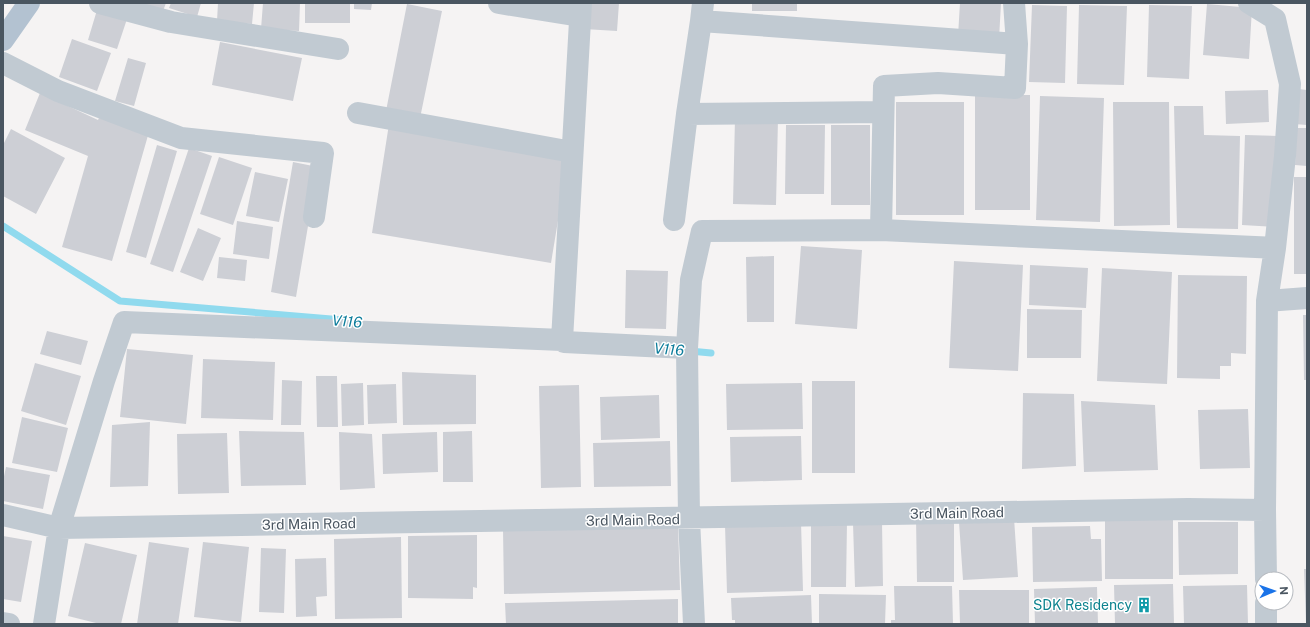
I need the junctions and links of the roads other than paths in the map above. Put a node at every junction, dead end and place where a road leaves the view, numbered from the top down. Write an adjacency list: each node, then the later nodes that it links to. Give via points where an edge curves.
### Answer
1 (29, 3): 8 (main road)
2 (100, 3): 10 (street, via 171,22)
3 (499, 3): 6 (street)
4 (1014, 3): 9 (street)
5 (1249, 3): 12 (street, via 1275,19)
6 (580, 9): 16 (street)
7 (702, 12): 9 (street); 15 (street)
8 (3, 40)
9 (1017, 44): 13 (street, via 1015,88 938,83 884,86)
10 (338, 49)
11 (3, 63): 17 (street, via 58,91 181,138 323,153)
12 (1298, 84): 20 (street, via 1285,156)
13 (883, 112): 15 (street); 19 (street)
14 (358, 113): 16 (street)
15 (686, 114): 18 (street)
16 (572, 152): 23 (street)
17 (314, 217)
18 (674, 220)
19 (880, 230): 20 (street); 24 (street, via 702,231 691,280)
20 (1275, 248): 22 (street)
21 (1307, 298): 22 (street)
22 (1267, 300): 25 (street)
23 (563, 341): 24 (street); 28 (street, via 124,322)
24 (686, 347): 27 (street)
25 (1265, 510): 27 (street, 3rd Main Road); 29 (street)
26 (3, 515): 28 (street, 3rd Main Road)
27 (689, 519): 28 (street, 3rd Main Road); 34 (street)
28 (59, 528): 33 (street)
29 (1266, 571)
30 (1266, 611): 35 (street)
31 (3, 623): 32 (street)
32 (9, 624)
33 (44, 624)
34 (694, 624)
35 (1266, 624)

